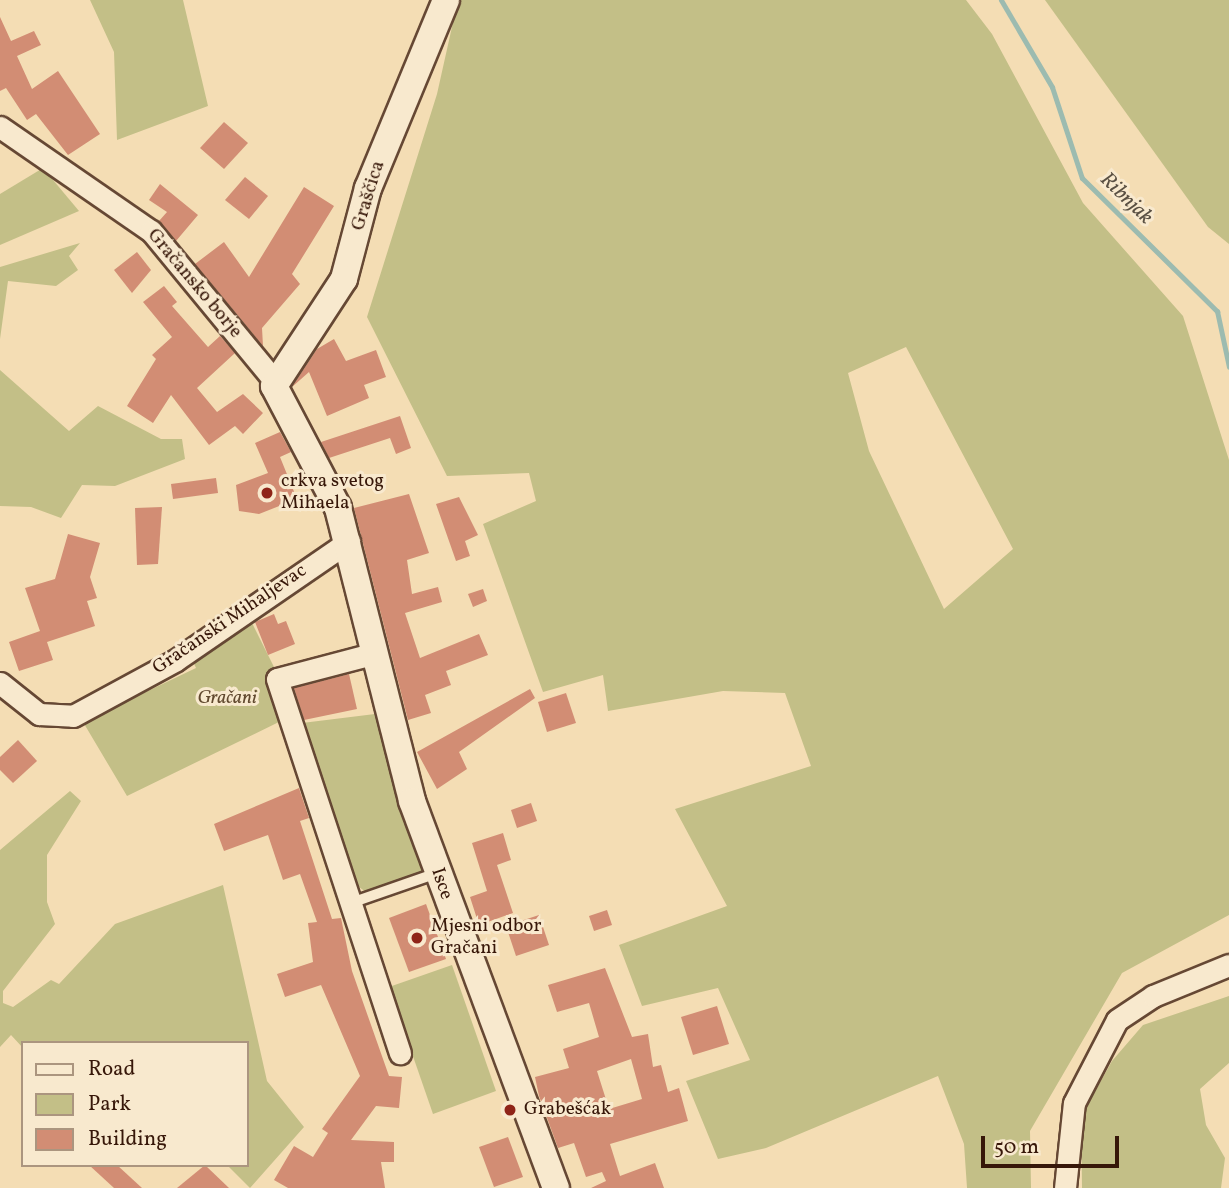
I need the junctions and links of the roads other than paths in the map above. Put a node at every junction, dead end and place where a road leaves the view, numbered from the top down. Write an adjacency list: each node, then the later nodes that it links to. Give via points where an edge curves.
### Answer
1 (446, 0): 3 (street, Graščica, via 368,188 344,279)
2 (0, 127): 3 (street, Gračansko borje, via 151,231)
3 (274, 380): 4 (street, Isce)
4 (349, 541): 5 (street, Isce); 6 (street, Gračanski Mihaljevac, via 176,660 73,716 39,714)
5 (372, 654): 7 (street, Isce, via 390,733); 8 (street, via 277,679)
6 (0, 683)
7 (437, 873): 8 (lane); 11 (street, Isce)
8 (348, 904): 10 (street)
9 (1229, 965): 12 (street, via 1131,1007 1105,1037 1074,1102)
10 (400, 1053)
11 (556, 1188)
12 (1065, 1188)

